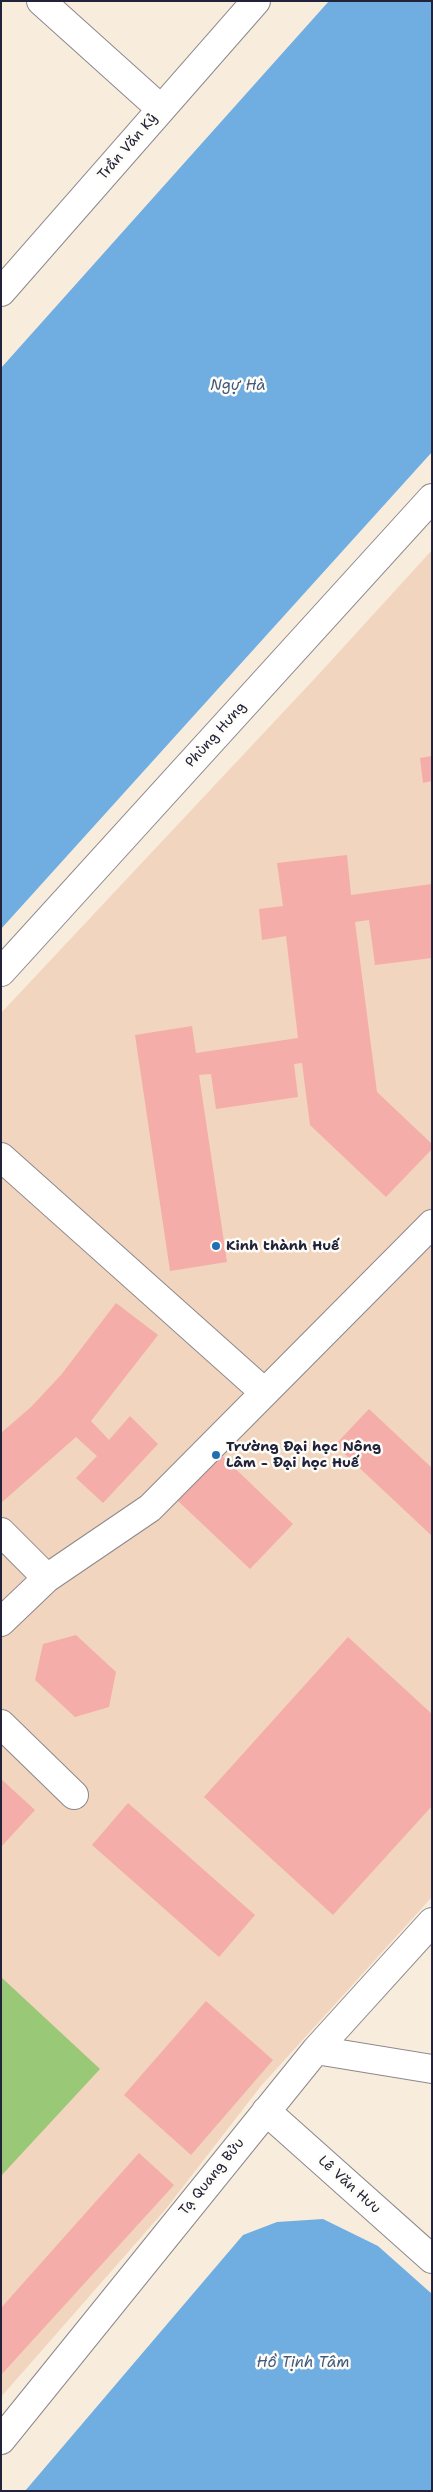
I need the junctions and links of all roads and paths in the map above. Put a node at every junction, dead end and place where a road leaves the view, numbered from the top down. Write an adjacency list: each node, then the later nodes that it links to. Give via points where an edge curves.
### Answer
1 (41, 1): 3 (street)
2 (256, 1): 3 (street, Trần Văn Kỷ)
3 (161, 109): 4 (street, Trần Văn Kỷ)
4 (1, 292)
5 (432, 498): 6 (street, Phùng Hưng)
6 (1, 972)
7 (1, 1157): 9 (street)
8 (432, 1224): 9 (street)
9 (264, 1392): 11 (street, via 150,1508)
10 (1, 1532): 11 (street)
11 (47, 1578): 12 (street)
12 (1, 1622)
13 (1, 1724): 14 (street)
14 (74, 1795)
15 (432, 1922): 16 (street, Tạ Quang Bửu)
16 (316, 2050): 17 (street); 18 (street, Tạ Quang Bửu)
17 (432, 2070)
18 (266, 2111): 19 (street, Lê Văn Hưu); 20 (street, Tạ Quang Bửu)
19 (432, 2260)
20 (1, 2440)

